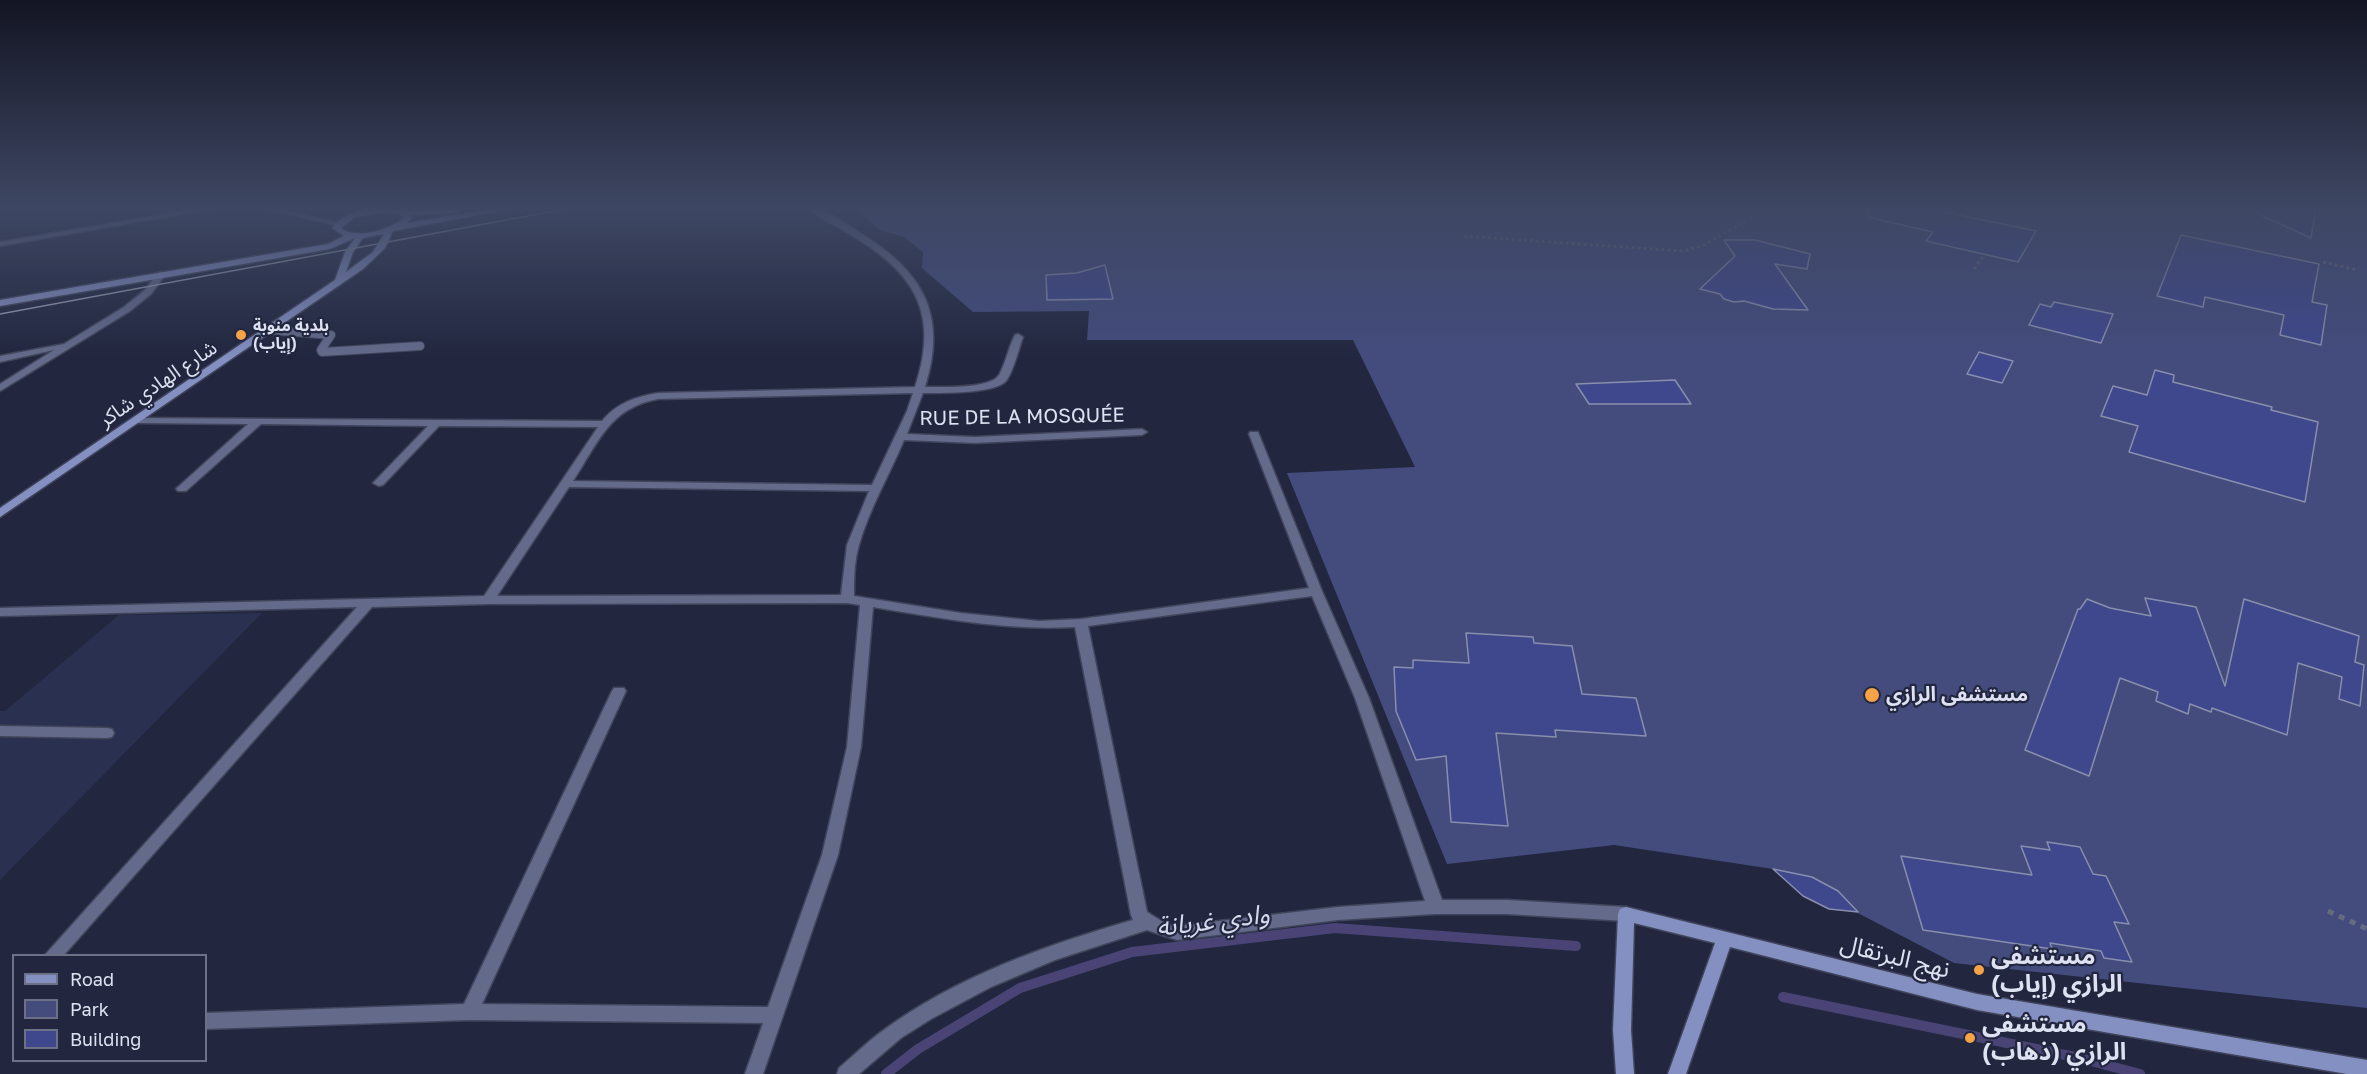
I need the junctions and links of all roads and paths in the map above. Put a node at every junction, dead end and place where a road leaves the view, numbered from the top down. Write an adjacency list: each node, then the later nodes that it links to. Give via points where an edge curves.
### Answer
1 (261, 258): 9 (street)
2 (347, 258): 10 (street)
3 (369, 258): 10 (street, شارع الهادي شاكر)
4 (888, 258): 18 (street, via 909,276 919,291 928,323 929,345)
5 (1982, 258): 7 (path)
6 (2323, 262): 8 (path)
7 (1974, 269)
8 (2357, 270)
9 (161, 275): 11 (street); 14 (street, via 127,309)
10 (336, 284): 12 (street, شارع الهادي شاكر)
11 (0, 303)
12 (269, 330): 15 (lane, via 331,335 322,352); 19 (street, شارع الهادي شاكر)
13 (1018, 337): 18 (street, via 1002,379 994,384 967,389)
14 (71, 344): 16 (street); 17 (street)
15 (420, 346)
16 (0, 359)
17 (0, 388)
18 (920, 389): 22 (street, via 658,396 625,405); 25 (street)
19 (138, 420): 20 (street); 30 (street, شارع الهادي شاكر)
20 (258, 421): 21 (street); 29 (street)
21 (436, 423): 22 (street); 26 (street)
22 (605, 424): 27 (street)
23 (1142, 432): 25 (street, RUE DE LA MOSQUÉE, via 975,440)
24 (1254, 434): 31 (street)
25 (902, 437): 28 (street)
26 (379, 483)
27 (565, 484): 28 (street); 33 (street)
28 (878, 488): 32 (street, via 853,544)
29 (182, 489)
30 (0, 513)
31 (1316, 591): 37 (street); 41 (street, via 1362,698)
32 (847, 599): 33 (street); 35 (street)
33 (488, 600): 34 (street)
34 (368, 603): 36 (street); 47 (street)
35 (867, 604): 37 (street, via 1002,622); 49 (street, via 854,747 833,844)
36 (0, 612)
37 (1082, 623): 44 (street, via 1139,915)
38 (619, 691): 48 (street)
39 (0, 731): 40 (street)
40 (107, 733)
41 (1436, 907): 43 (street); 44 (street, via 1178,933)
42 (2328, 911): 45 (path)
43 (1626, 914): 46 (street, نهج البرتقال); 54 (street, via 1622,1030)
44 (1147, 923): 53 (street, via 1086,940 971,987 893,1034)
45 (2367, 929)
46 (1725, 938): 51 (street, نهج البرتقال, via 1977,1002); 55 (street)
47 (54, 954)
48 (469, 1012): 49 (street); 50 (street)
49 (776, 1015): 52 (street)
50 (207, 1021)
51 (2367, 1069)
52 (754, 1074)
53 (846, 1074)
54 (1625, 1074)
55 (1677, 1074)

